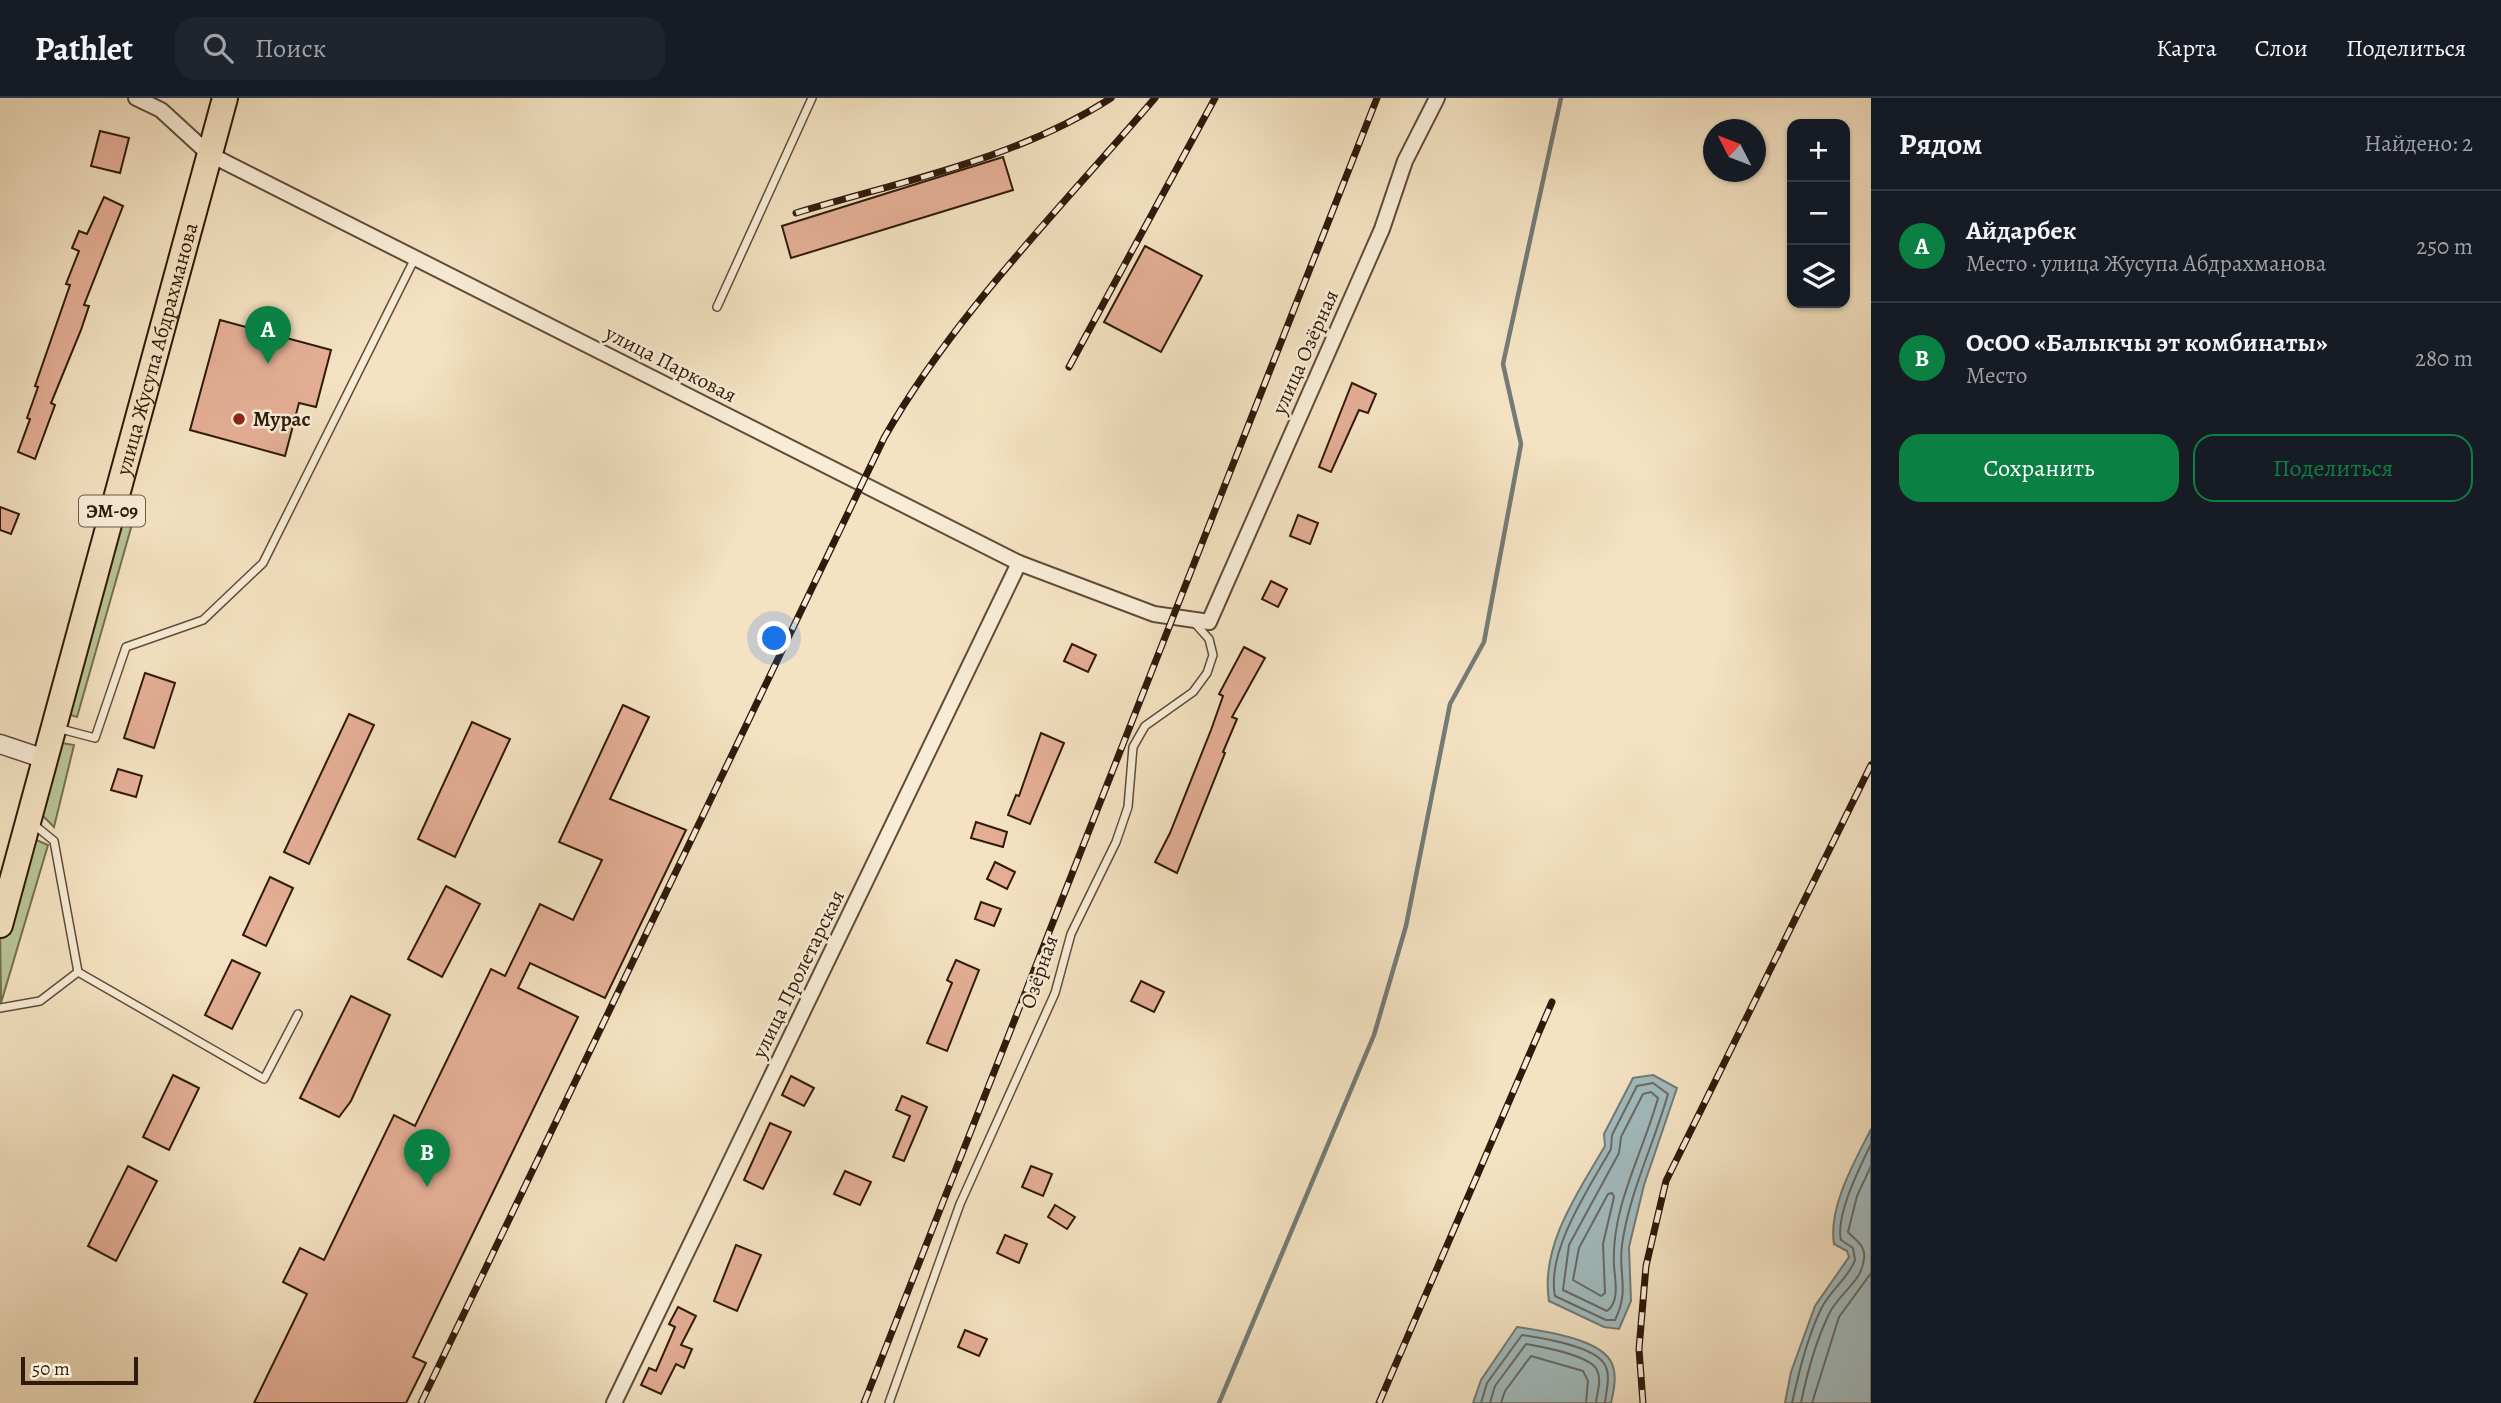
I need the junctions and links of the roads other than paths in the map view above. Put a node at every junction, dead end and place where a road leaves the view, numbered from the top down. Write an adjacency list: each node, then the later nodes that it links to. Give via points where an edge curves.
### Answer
1 (136, 98): 5 (street, улица Парковая, via 161,110)
2 (225, 98): 5 (highway, улица Жусупа Абдрахманова / ЭМ-09)
3 (812, 98): 7 (lane)
4 (1437, 98): 10 (street, улица Озёрная, via 1405,161 1382,229)
5 (209, 154): 6 (street, улица Парковая); 11 (highway, улица Жусупа Абдрахманова / ЭМ-09)
6 (415, 258): 8 (street, улица Парковая); 11 (lane, via 263,563 203,620 126,647 95,738)
7 (717, 307)
8 (1019, 563): 9 (street, улица Парковая, via 1154,614); 19 (street, улица Пролетарская)
9 (1191, 619): 10 (street, улица Парковая); 20 (lane, Озёрная, via 1209,639 1213,655 1207,673 1193,692 1145,726 1133,747 1128,807 1116,842 1070,934 1055,993 960,1204)
10 (1209, 622)
11 (54, 727): 13 (highway, улица Жусупа Абдрахманова / ЭМ-09)
12 (0, 744): 13 (street)
13 (45, 759): 14 (highway, улица Жусупа Абдрахманова / ЭМ-09)
14 (29, 820): 15 (highway, улица Жусупа Абдрахманова / ЭМ-09); 16 (lane, via 54,841)
15 (0, 925)
16 (78, 972): 17 (lane, via 40,1001); 18 (lane, via 264,1079)
17 (0, 1008)
18 (298, 1014)
19 (614, 1403)
20 (889, 1403)

